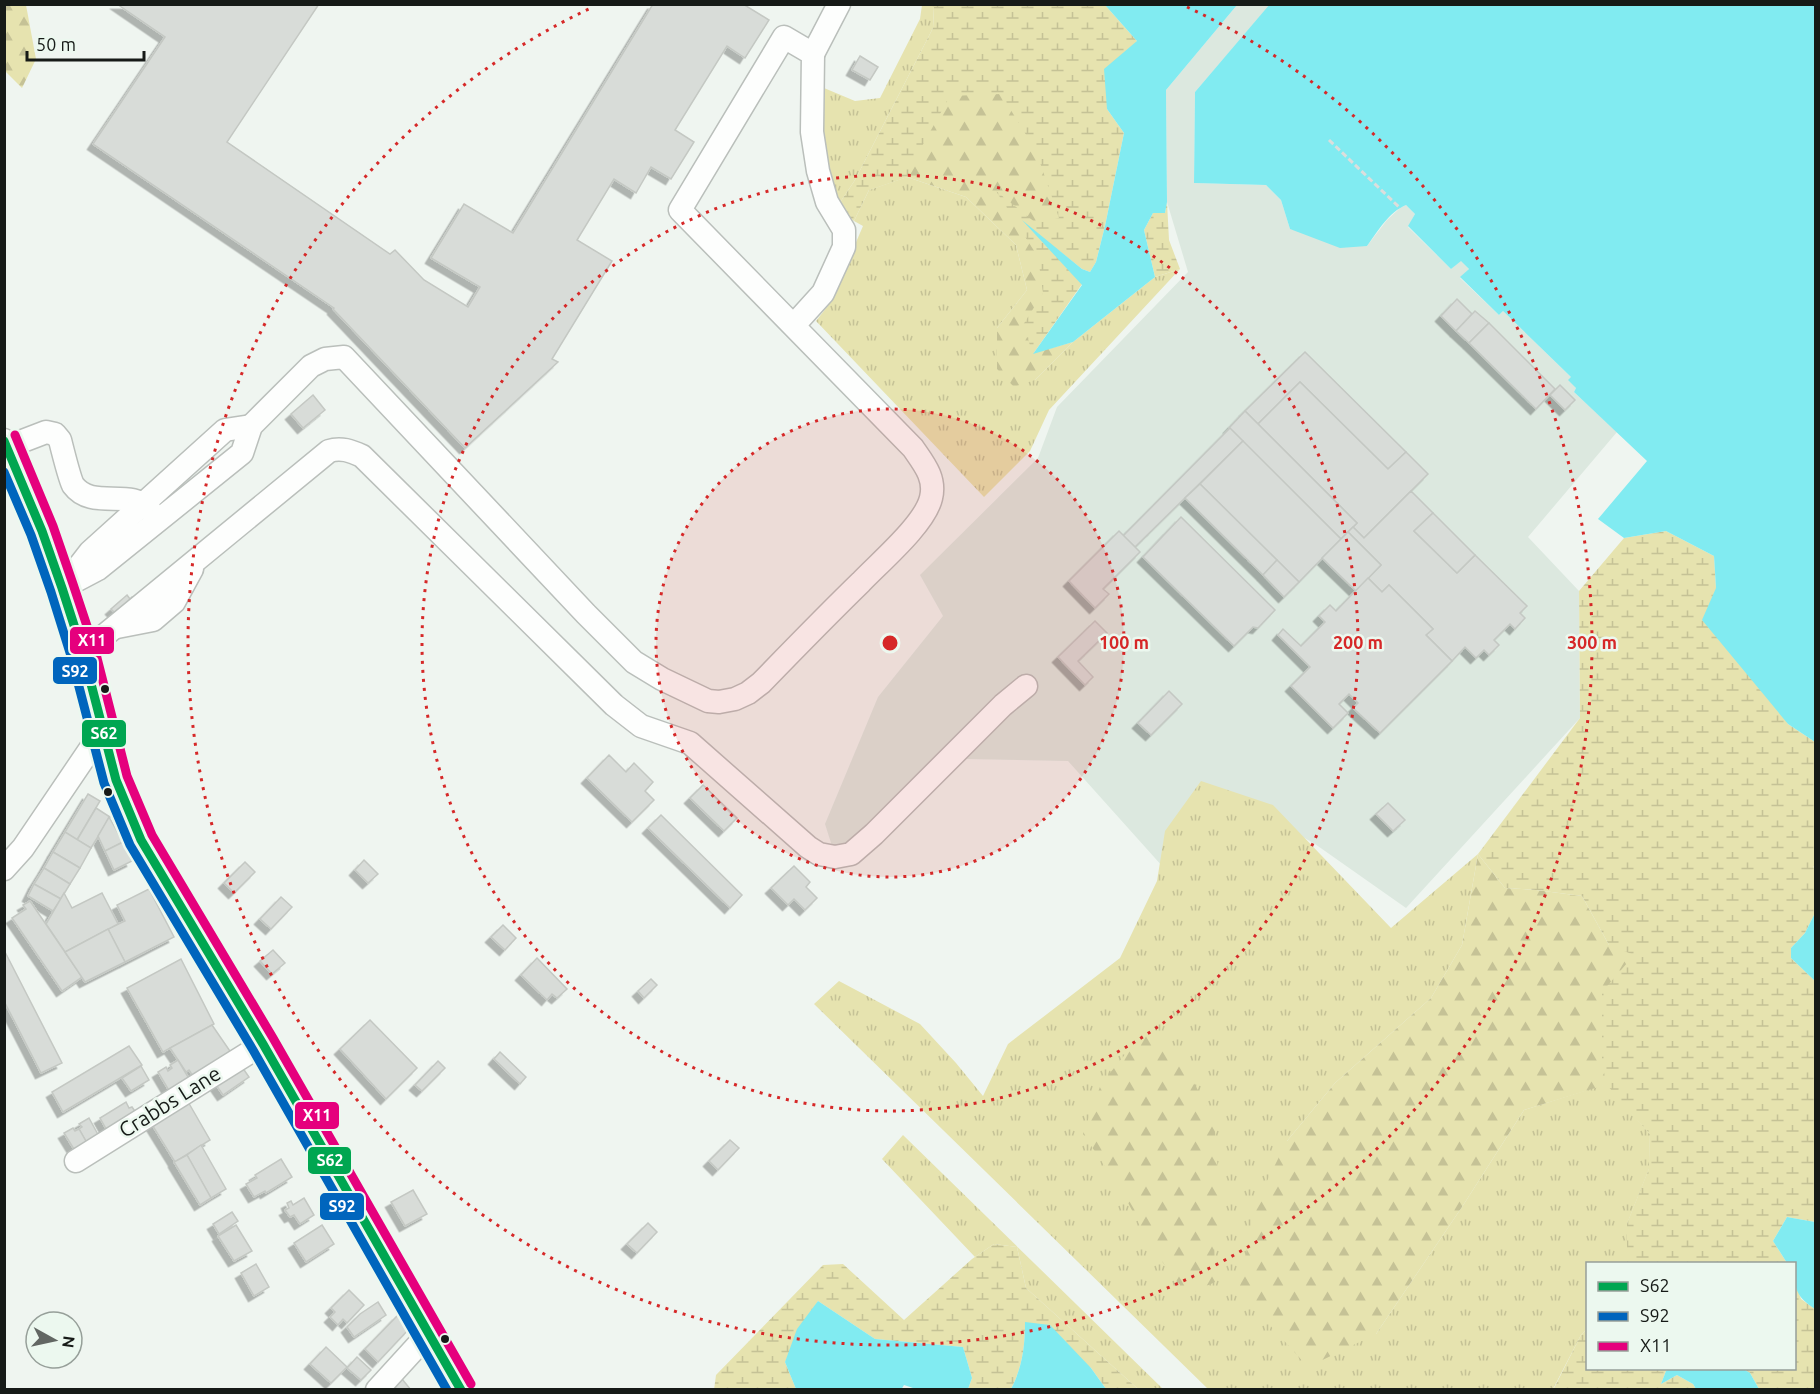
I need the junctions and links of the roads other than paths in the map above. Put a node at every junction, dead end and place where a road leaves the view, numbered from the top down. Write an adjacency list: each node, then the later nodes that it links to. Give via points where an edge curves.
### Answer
1 (839, 4): 2 (street)
2 (813, 54): 3 (street, via 812,132 818,171 827,202 844,230 844,247 823,292); 3 (street, via 784,37 680,210)
3 (794, 326): 4 (street, via 913,448 932,480 931,500 904,538 761,683 735,699 719,702 708,701 634,662 344,357 325,358 311,366)
4 (251, 426): 6 (street, via 225,430); 7 (street, via 242,453)
5 (6, 443): 6 (street, via 56,434 69,467 116,497); 8 (street)
6 (144, 503): 7 (street); 8 (street, via 90,552)
7 (159, 520): 8 (street, via 98,569)
8 (62, 588): 9 (street)
9 (83, 653): 10 (street, via 113,628 153,620 174,602 197,559 336,448 362,456 614,705 640,726 690,742 819,854 851,854); 11 (street)
10 (1026, 686)
11 (103, 730): 12 (street, via 23,848); 13 (street, via 121,794 141,840)
12 (4, 869)
13 (263, 1044): 14 (street, Crabbs Lane); 15 (street)
14 (76, 1161)
15 (429, 1333): 16 (street); 17 (street)
16 (377, 1389)
17 (461, 1389)

